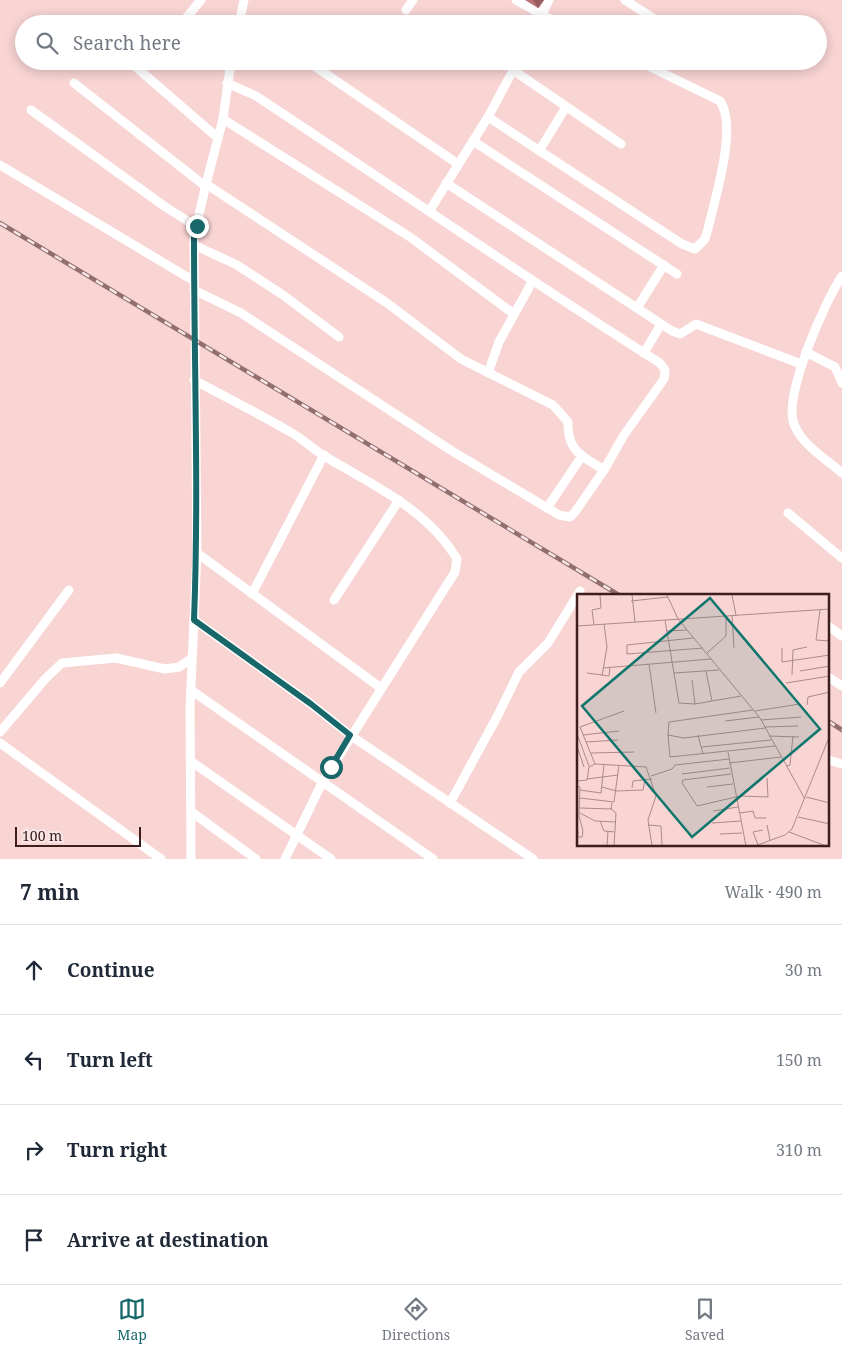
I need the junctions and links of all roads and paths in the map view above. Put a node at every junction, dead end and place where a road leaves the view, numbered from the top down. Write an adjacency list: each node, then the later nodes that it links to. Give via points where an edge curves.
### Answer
1 (200, 0): 8 (street)
2 (244, 0): 9 (street)
3 (413, 0): 7 (street)
4 (516, 0): 10 (street)
5 (549, 0): 11 (street)
6 (625, 0): 12 (street)
7 (406, 10)
8 (188, 15)
9 (243, 15)
10 (534, 15)
11 (541, 15)
12 (648, 15)
13 (139, 70): 25 (street)
14 (229, 70): 20 (street)
15 (320, 70): 29 (street)
16 (514, 70): 23 (street)
17 (521, 70): 21 (street)
18 (656, 70): 28 (street, via 720,101 726,109 722,162 708,229 701,245 690,248)
19 (74, 83): 32 (street)
20 (227, 83): 24 (street); 33 (street, via 256,96)
21 (566, 107): 27 (street); 28 (street)
22 (31, 110): 34 (street, via 148,195)
23 (488, 117): 26 (street); 28 (street)
24 (223, 119): 25 (street); 42 (street, via 410,237)
25 (218, 138): 32 (street)
26 (473, 141): 29 (street); 36 (street)
27 (621, 144)
28 (539, 151)
29 (458, 164): 31 (street)
30 (0, 165): 40 (street)
31 (446, 183): 33 (street); 41 (street)
32 (205, 185): 34 (street); 49 (street, via 387,303 461,359)
33 (430, 210): 39 (street)
34 (197, 226): 35 (street)
35 (194, 245): 40 (street); 44 (street, via 237,265)
36 (664, 265): 37 (street); 41 (street)
37 (677, 274)
38 (842, 276): 45 (street)
39 (532, 282): 42 (street); 46 (street)
40 (194, 286): 50 (street); 57 (street, via 242,313 452,451)
41 (636, 308): 43 (street)
42 (514, 314): 49 (street, via 499,342)
43 (661, 324): 46 (street); 47 (street, via 680,334 692,325 702,326)
44 (339, 337)
45 (806, 352): 47 (street); 48 (street)
46 (644, 353): 54 (street, via 660,363 665,370 664,379 624,435)
47 (801, 364): 55 (street, via 791,417 794,426 801,437)
48 (840, 370): 51 (street)
49 (488, 374): 53 (street, via 554,405 568,422 569,442)
50 (194, 380): 52 (street, via 293,433); 59 (street)
51 (842, 382)
52 (324, 455): 56 (street); 63 (street)
53 (582, 456): 54 (street); 57 (street)
54 (604, 470): 57 (street, via 570,517)
55 (842, 473)
56 (399, 500): 66 (street); 74 (street, via 452,550 457,566)
57 (547, 508)
58 (788, 512): 60 (street)
59 (197, 553): 63 (street); 67 (street)
60 (842, 558)
61 (70, 590): 72 (street)
62 (580, 591): 64 (street)
63 (252, 594): 74 (street)
64 (578, 594)
65 (577, 596): 81 (street, via 548,642 519,672)
66 (334, 600)
67 (194, 620): 70 (street); 77 (street)
68 (830, 627): 69 (street)
69 (842, 636)
70 (192, 658): 75 (street); 76 (street, via 173,669 116,658 62,663)
71 (830, 678): 73 (street)
72 (0, 683)
73 (842, 686)
74 (381, 688): 77 (street)
75 (191, 690): 79 (street); 80 (street)
76 (0, 732)
77 (350, 735): 80 (street); 81 (street)
78 (0, 743): 84 (street)
79 (192, 762): 82 (street); 83 (street)
80 (322, 782): 83 (street); 89 (street)
81 (450, 803): 90 (street)
82 (192, 813): 85 (street); 86 (street)
83 (297, 836): 87 (street); 88 (street)
84 (161, 859)
85 (191, 859)
86 (256, 859)
87 (285, 859)
88 (331, 859)
89 (433, 859)
90 (532, 859)

